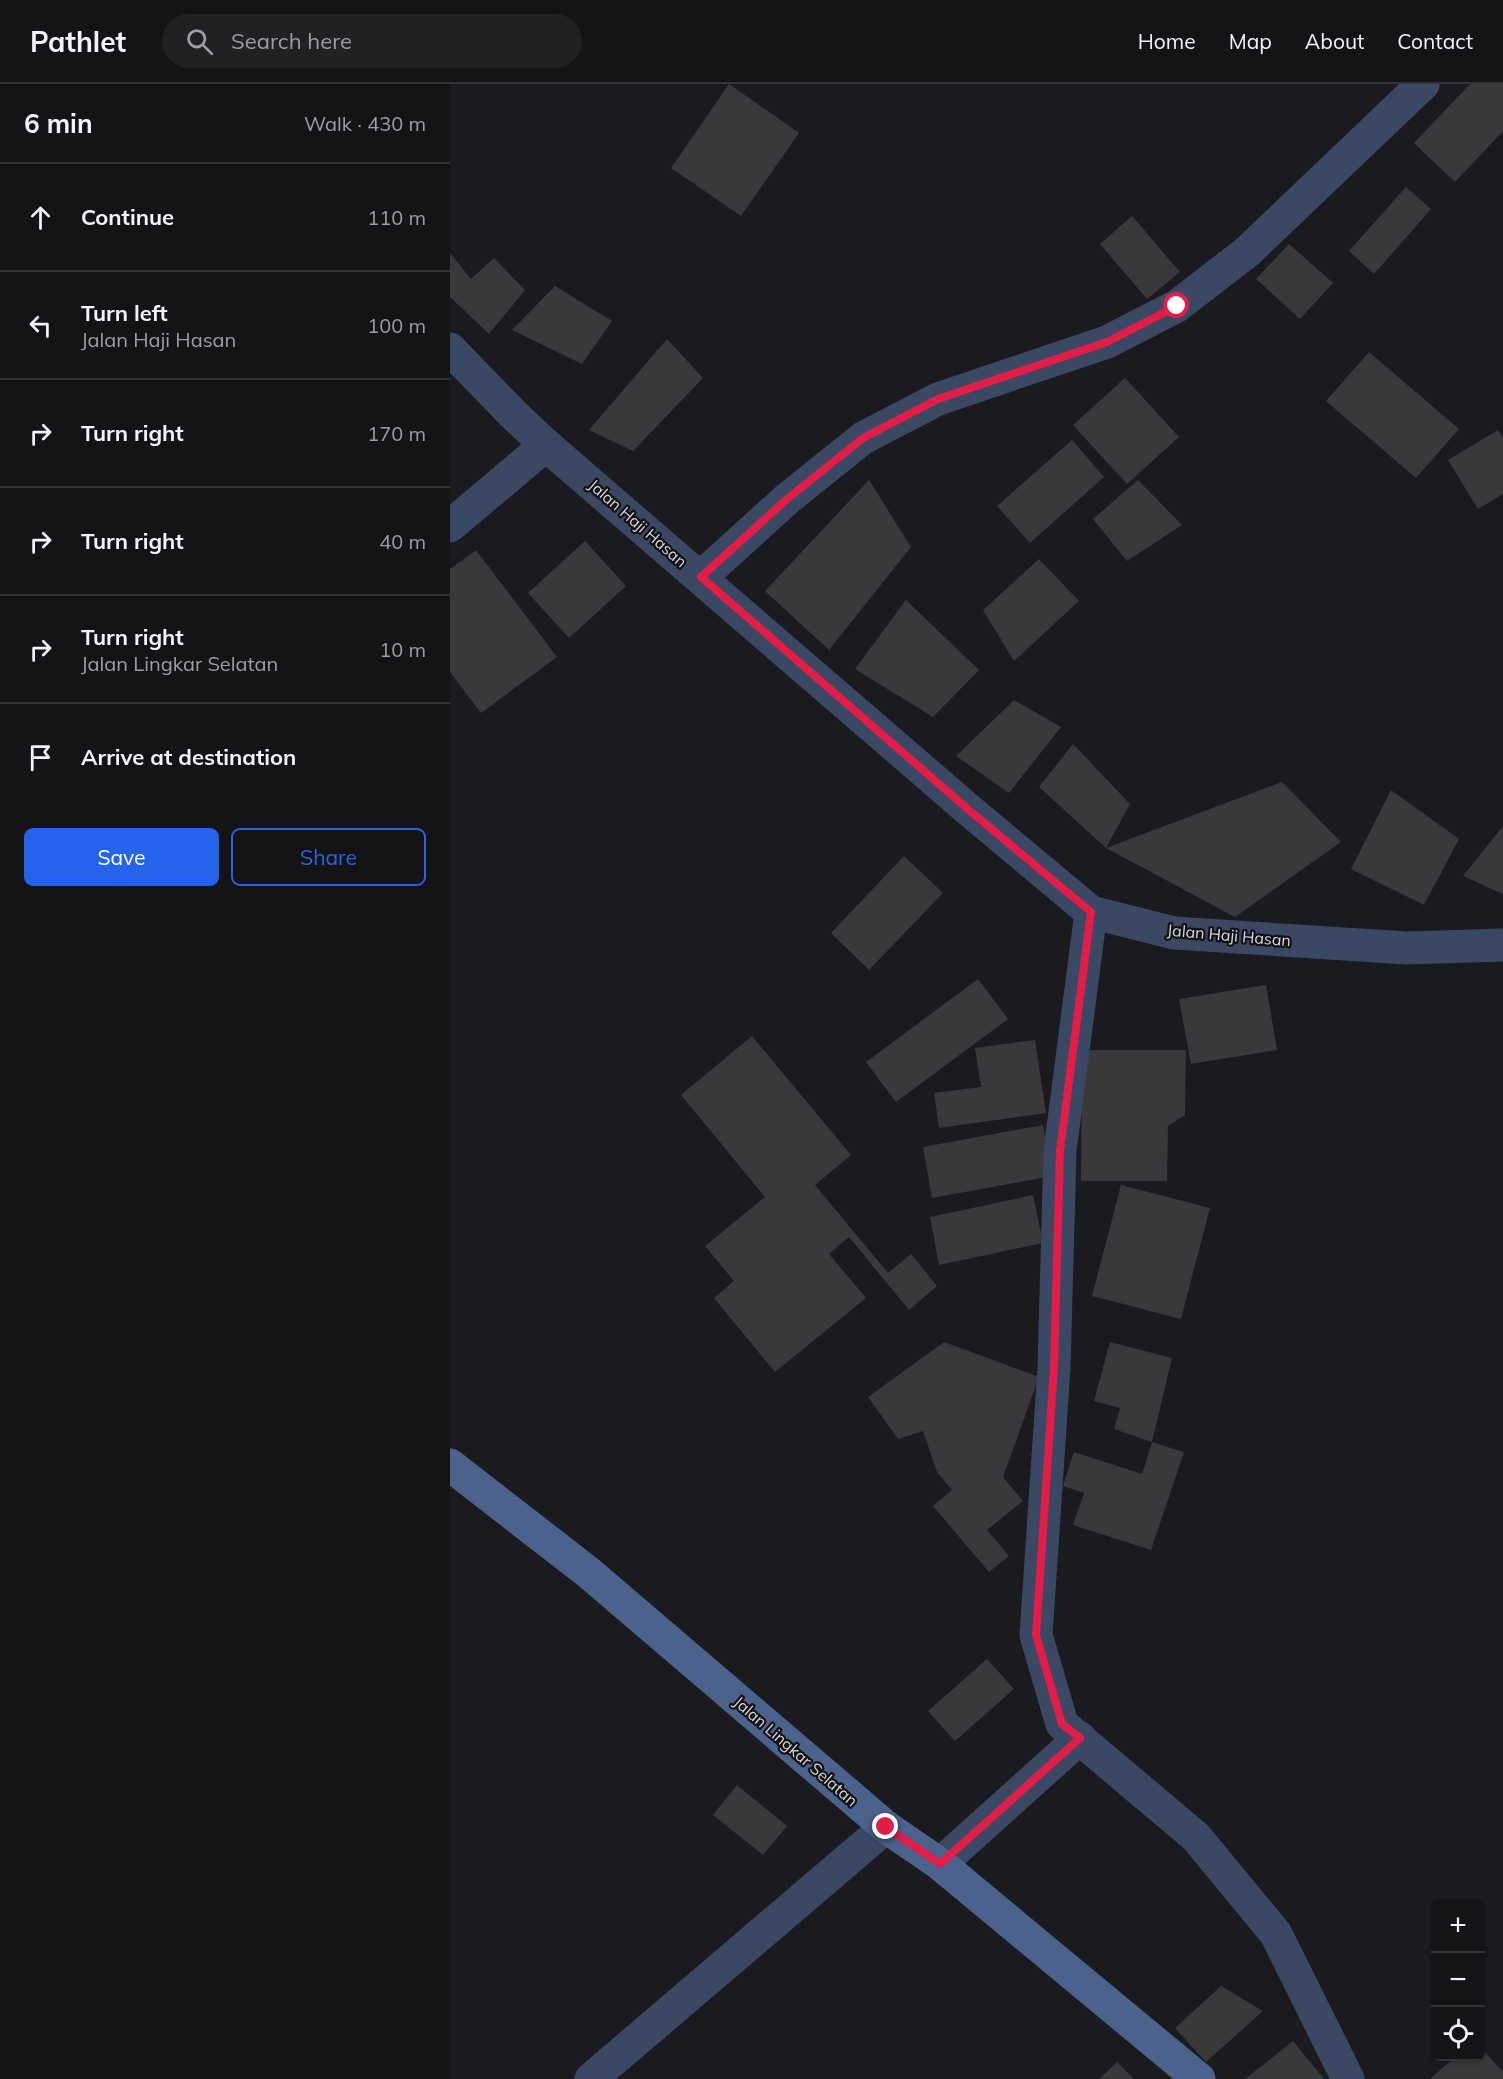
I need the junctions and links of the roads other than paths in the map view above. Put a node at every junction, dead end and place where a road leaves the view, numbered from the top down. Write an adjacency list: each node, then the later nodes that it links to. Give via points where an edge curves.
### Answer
1 (1423, 84): 5 (street, via 1247,252 1177,306 1107,342 938,399 863,438 787,499)
2 (450, 349): 3 (street, Jalan Haji Hasan)
3 (546, 445): 4 (street); 5 (street, Jalan Haji Hasan)
4 (450, 526)
5 (701, 577): 6 (street, Jalan Haji Hasan)
6 (1091, 912): 7 (street, Jalan Haji Hasan, via 1174,933 1407,948); 9 (street, via 1060,1151 1054,1368 1036,1635 1062,1724)
7 (1503, 945)
8 (450, 1465): 10 (street, Jalan Lingkar Selatan, via 589,1574)
9 (1080, 1738): 11 (street); 14 (street, via 1196,1837 1276,1934)
10 (886, 1827): 11 (street, Jalan Lingkar Selatan); 12 (street)
11 (940, 1864): 13 (street, Jalan Lingkar Selatan)
12 (591, 2079)
13 (1199, 2079)
14 (1348, 2079)

